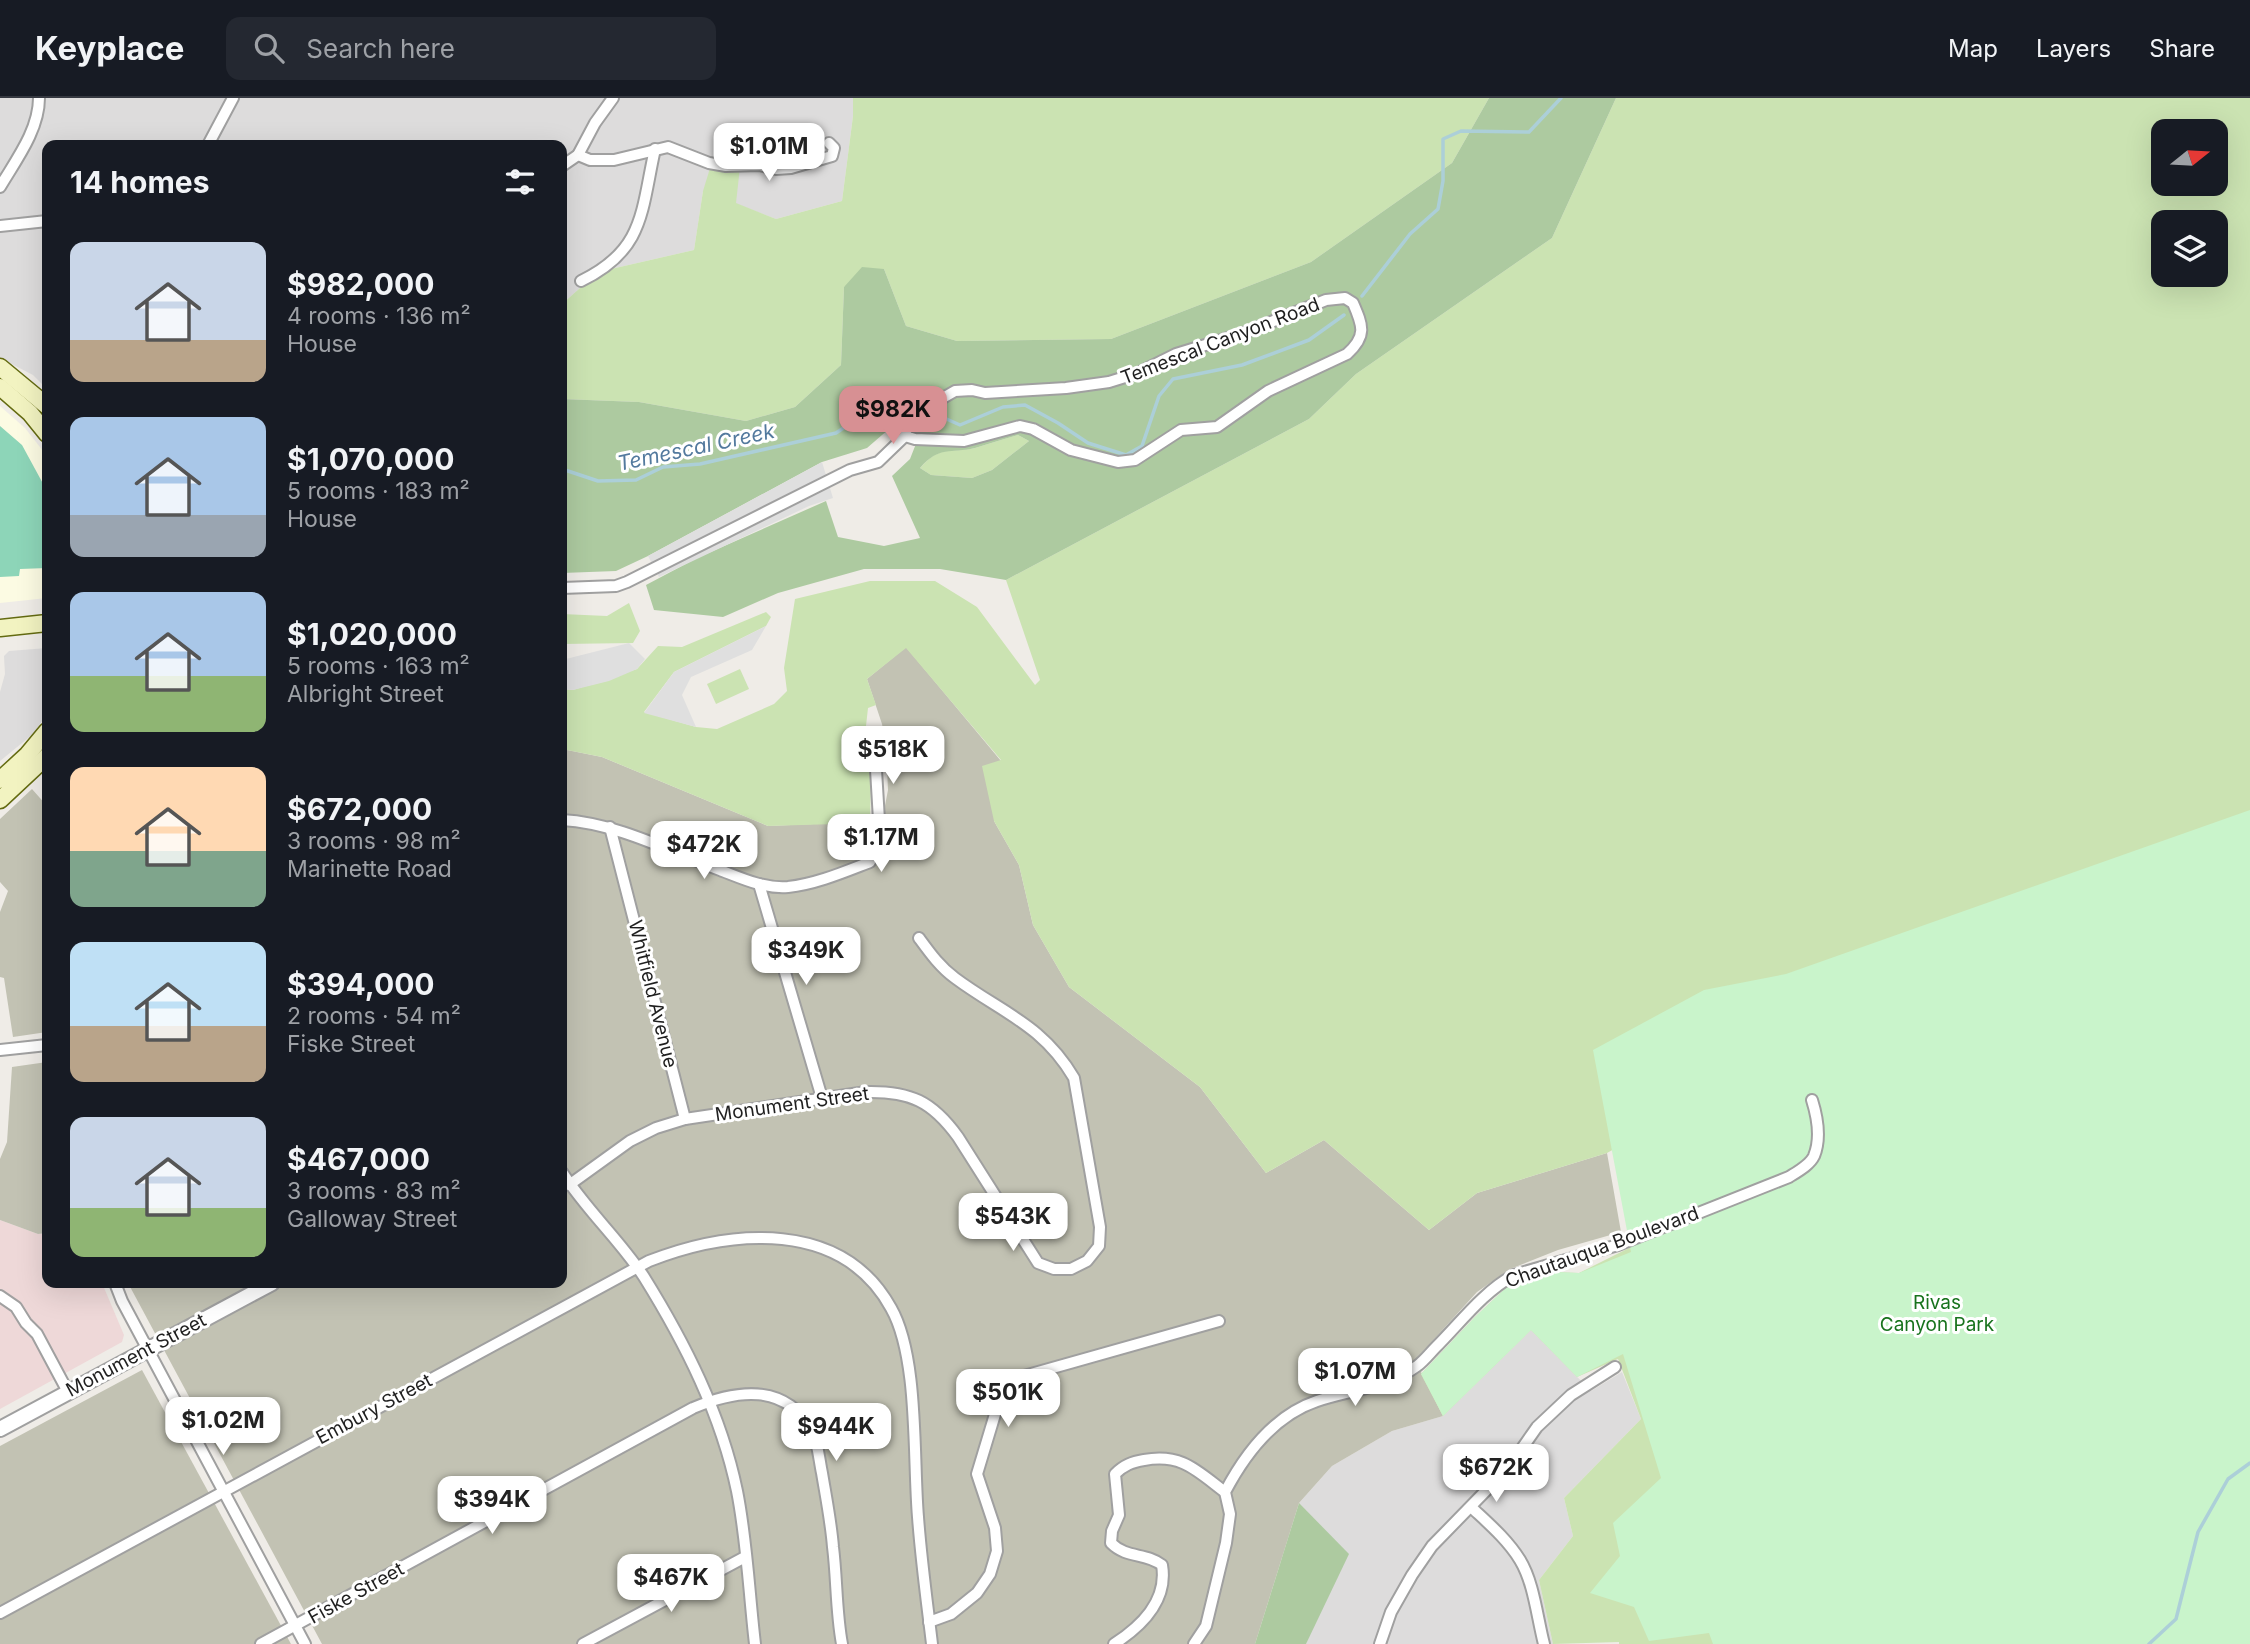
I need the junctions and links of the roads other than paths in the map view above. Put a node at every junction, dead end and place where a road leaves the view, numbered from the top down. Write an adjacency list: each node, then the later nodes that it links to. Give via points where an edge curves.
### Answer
1 (39, 98): 9 (street, via 23,150)
2 (233, 98): 4 (street)
3 (613, 98): 7 (street)
4 (211, 140)
5 (830, 143): 6 (street, via 832,156 791,169 726,166 668,147)
6 (654, 149): 7 (street, via 614,160); 12 (street, via 636,233 603,270)
7 (578, 155): 8 (street)
8 (567, 163)
9 (0, 187)
10 (42, 222): 11 (street)
11 (0, 226)
12 (581, 281)
13 (0, 367): 15 (main road)
14 (0, 387): 16 (main road)
15 (42, 402)
16 (42, 427)
17 (905, 436): 17 (street, Temescal Canyon Road, via 964,441 1020,426 1071,450 1118,462 1135,460 1181,430 1217,427 1268,391 1347,354 1361,337 1361,320 1353,303 1345,298 1326,300 1109,382 985,393 955,391 915,414); 18 (street, Temescal Canyon Road, via 878,463 850,470 627,582)
18 (567, 589)
19 (42, 624): 20 (main road)
20 (0, 628)
21 (42, 736): 24 (main road)
22 (874, 736): 28 (street, via 880,837 870,862 786,887)
23 (42, 761): 25 (main road)
24 (0, 780)
25 (0, 800)
26 (567, 820): 27 (street)
27 (610, 827): 28 (street); 34 (street, Whitfield Avenue)
28 (759, 884): 32 (street)
29 (919, 938): 32 (street, Monument Street, via 954,978 1028,1025 1062,1057 1074,1078 1100,1227 1099,1246 1087,1261 1070,1269 1038,1263 944,1117 924,1101 886,1092)
30 (42, 1046): 31 (street)
31 (0, 1050)
32 (822, 1098): 34 (street, Monument Street)
33 (1812, 1100): 48 (street, Chautauqua Boulevard, via 1817,1137 1814,1156 1789,1177 1618,1245 1501,1282 1417,1367 1375,1386 1291,1412 1242,1461)
34 (685, 1119): 36 (street, Monument Street, via 630,1141)
35 (567, 1181): 36 (street)
36 (569, 1185): 37 (street)
37 (638, 1268): 45 (street, via 679,1335); 47 (street, Embury Street); 52 (street, Embury Street, via 680,1249 720,1240 773,1237 841,1256 870,1277 892,1309 907,1349)
38 (117, 1288): 42 (street)
39 (263, 1288): 42 (street, Monument Street)
40 (0, 1296): 44 (street, via 16,1307 37,1334)
41 (1219, 1321): 52 (street, via 1010,1380 1002,1391 977,1474 998,1551 977,1593 951,1614)
42 (147, 1349): 44 (street, Monument Street); 47 (street)
43 (1615, 1367): 49 (street, via 1571,1395 1537,1427 1509,1467)
44 (68, 1392): 46 (street, Monument Street)
45 (709, 1401): 50 (street, via 737,1491); 53 (street, Fiske Street); 58 (street, via 741,1393 762,1394 796,1411 812,1431 831,1534)
46 (0, 1429)
47 (223, 1490): 51 (street, Embury Street); 53 (street)
48 (1225, 1492): 60 (street, via 1186,1462 1169,1458 1134,1462 1115,1474 1119,1515 1111,1543 1120,1552 1153,1558 1162,1565 1164,1580 1161,1596 1141,1623); 61 (street, via 1230,1514 1226,1543 1206,1626)
49 (1471, 1507): 62 (street, via 1432,1546 1412,1575); 63 (street, via 1521,1561)
50 (745, 1557): 56 (street); 57 (street)
51 (0, 1613)
52 (929, 1622): 59 (street, Embury Street)
53 (295, 1626): 54 (street, Fiske Street); 55 (street)
54 (261, 1644)
55 (305, 1644)
56 (583, 1644)
57 (755, 1644)
58 (842, 1644)
59 (932, 1644)
60 (1114, 1644)
61 (1194, 1644)
62 (1380, 1644)
63 (1544, 1644)

